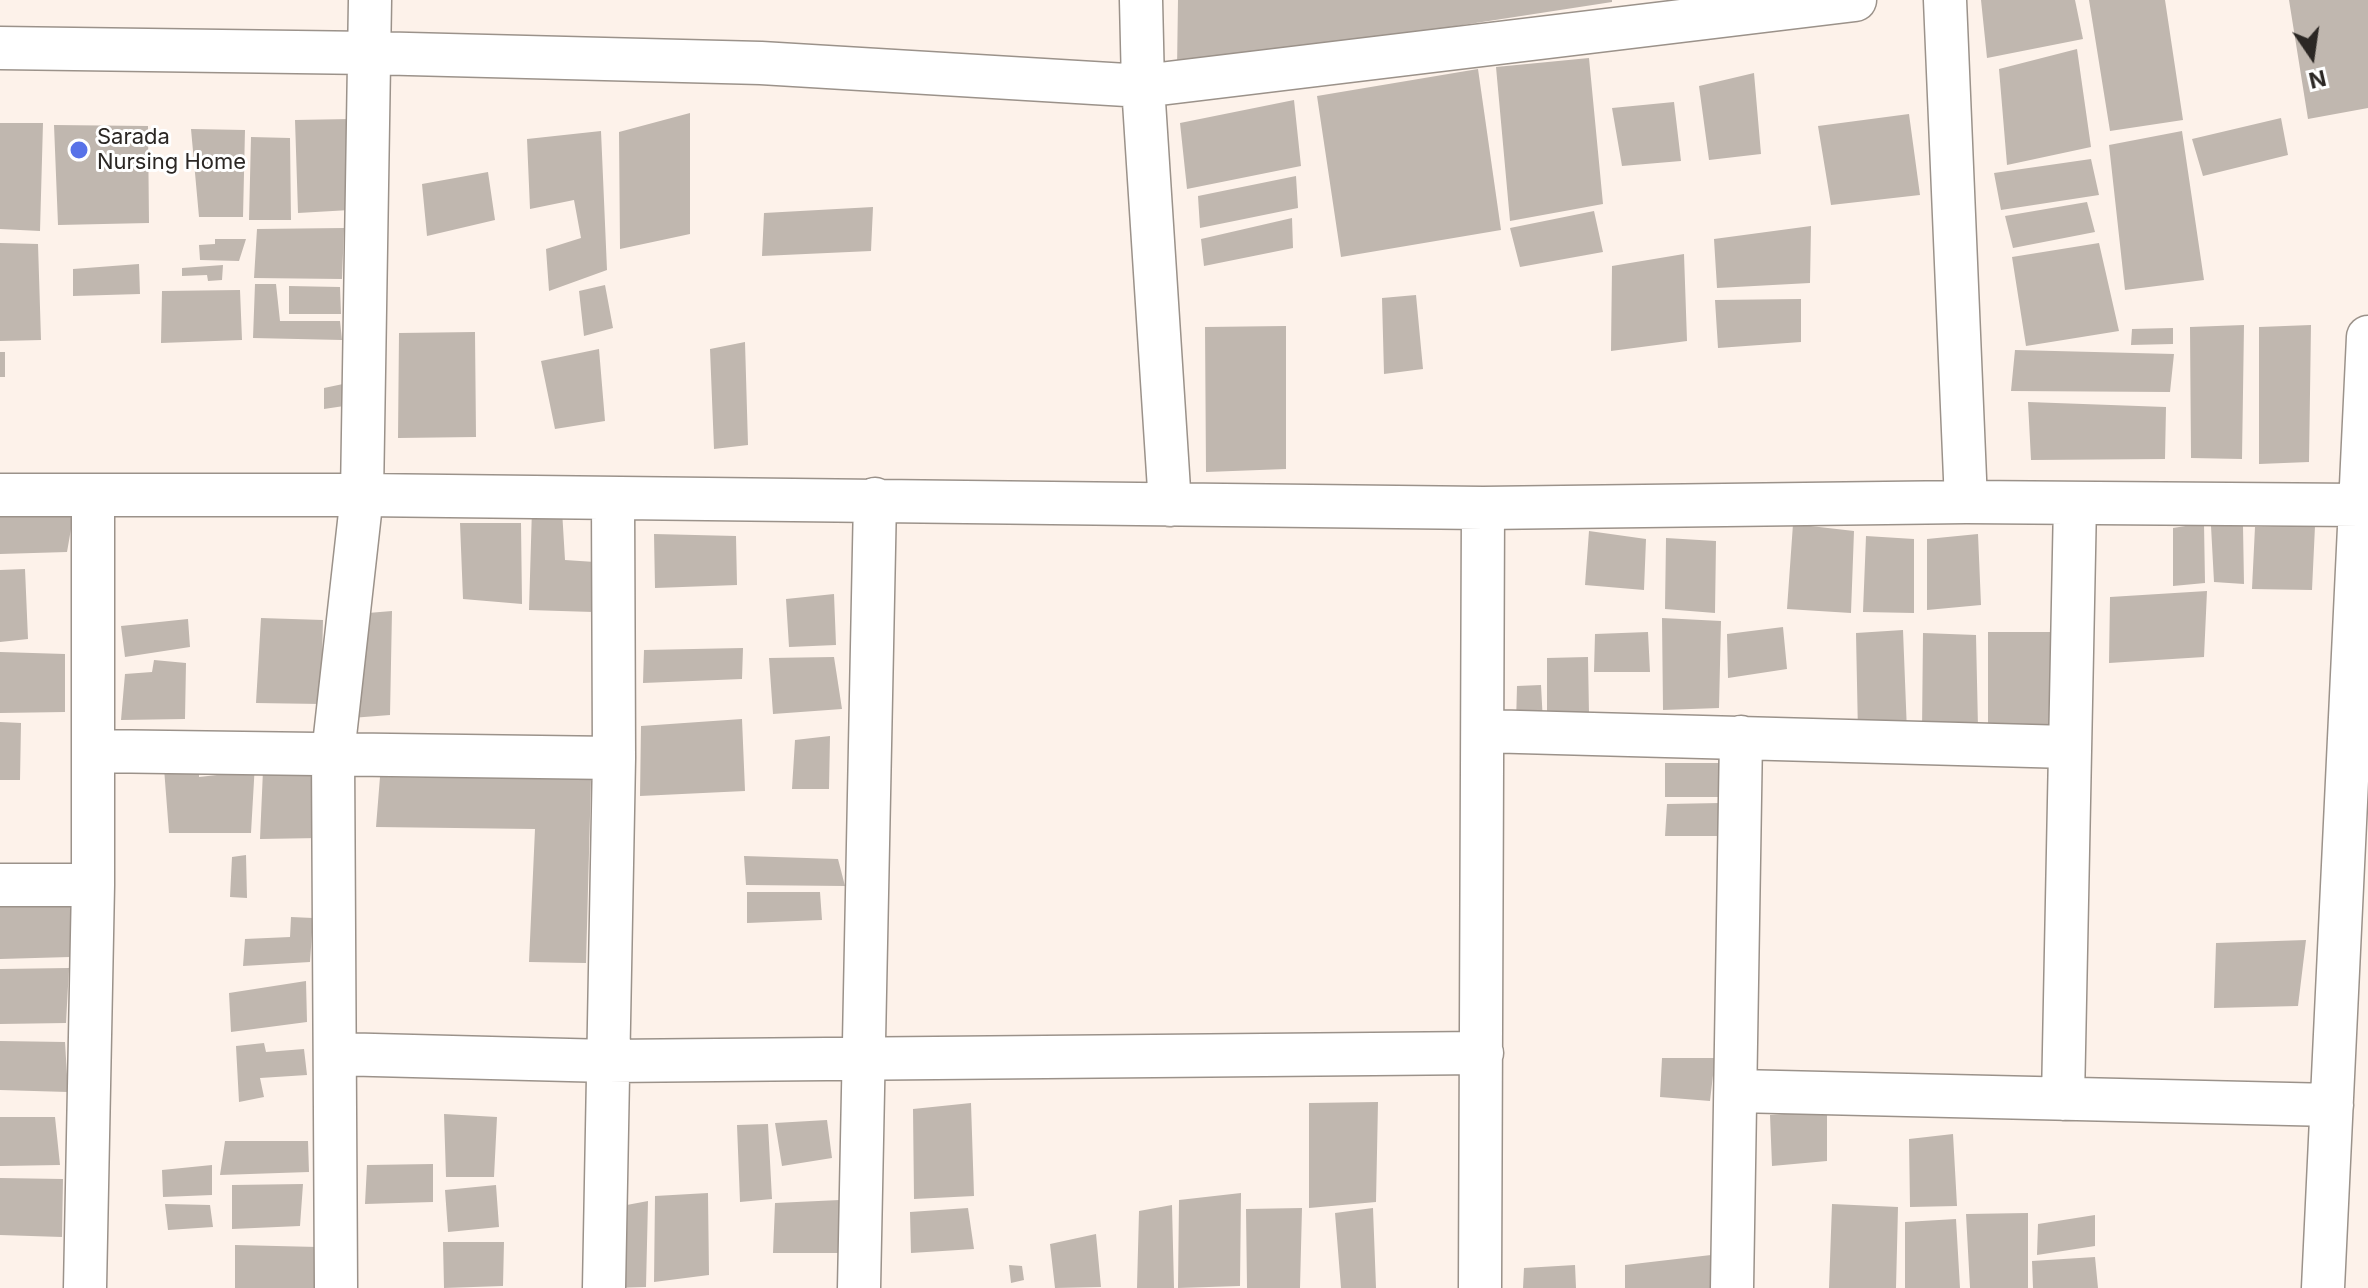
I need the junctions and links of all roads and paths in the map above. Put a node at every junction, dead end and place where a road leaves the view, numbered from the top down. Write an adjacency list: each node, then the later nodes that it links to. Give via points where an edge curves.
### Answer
1 (370, 0): 6 (street)
2 (1141, 0): 7 (street)
3 (1855, 0): 7 (street)
4 (1945, 0): 14 (street)
5 (0, 48): 6 (street)
6 (370, 53): 7 (street, via 761,63); 10 (street)
7 (1143, 86): 16 (street)
8 (2368, 337): 17 (street)
9 (0, 495): 11 (street)
10 (362, 495): 11 (street); 12 (street); 23 (street)
11 (93, 497): 22 (street)
12 (613, 498): 13 (street); 24 (street)
13 (875, 499): 16 (street); 30 (street)
14 (1966, 502): 15 (street); 18 (street)
15 (2075, 503): 17 (street); 21 (street)
16 (1170, 505): 18 (street)
17 (2360, 505): 25 (street)
18 (1483, 508): 19 (street)
19 (1483, 731): 20 (street); 28 (street)
20 (1741, 737): 21 (street); 32 (street)
21 (2068, 747): 33 (street)
22 (94, 751): 23 (street); 27 (street)
23 (333, 754): 24 (street); 29 (street)
24 (614, 758): 31 (street)
25 (2356, 844): 34 (street)
26 (0, 885): 27 (street)
27 (93, 885): 35 (street)
28 (1482, 1053): 30 (street); 39 (street)
29 (335, 1054): 31 (street); 36 (street)
30 (862, 1059): 31 (street); 38 (street)
31 (608, 1061): 37 (street)
32 (1737, 1091): 33 (street); 40 (street)
33 (2063, 1099): 34 (street)
34 (2332, 1105): 41 (street)
35 (85, 1288)
36 (336, 1288)
37 (604, 1288)
38 (859, 1288)
39 (1480, 1288)
40 (1732, 1288)
41 (2323, 1288)

